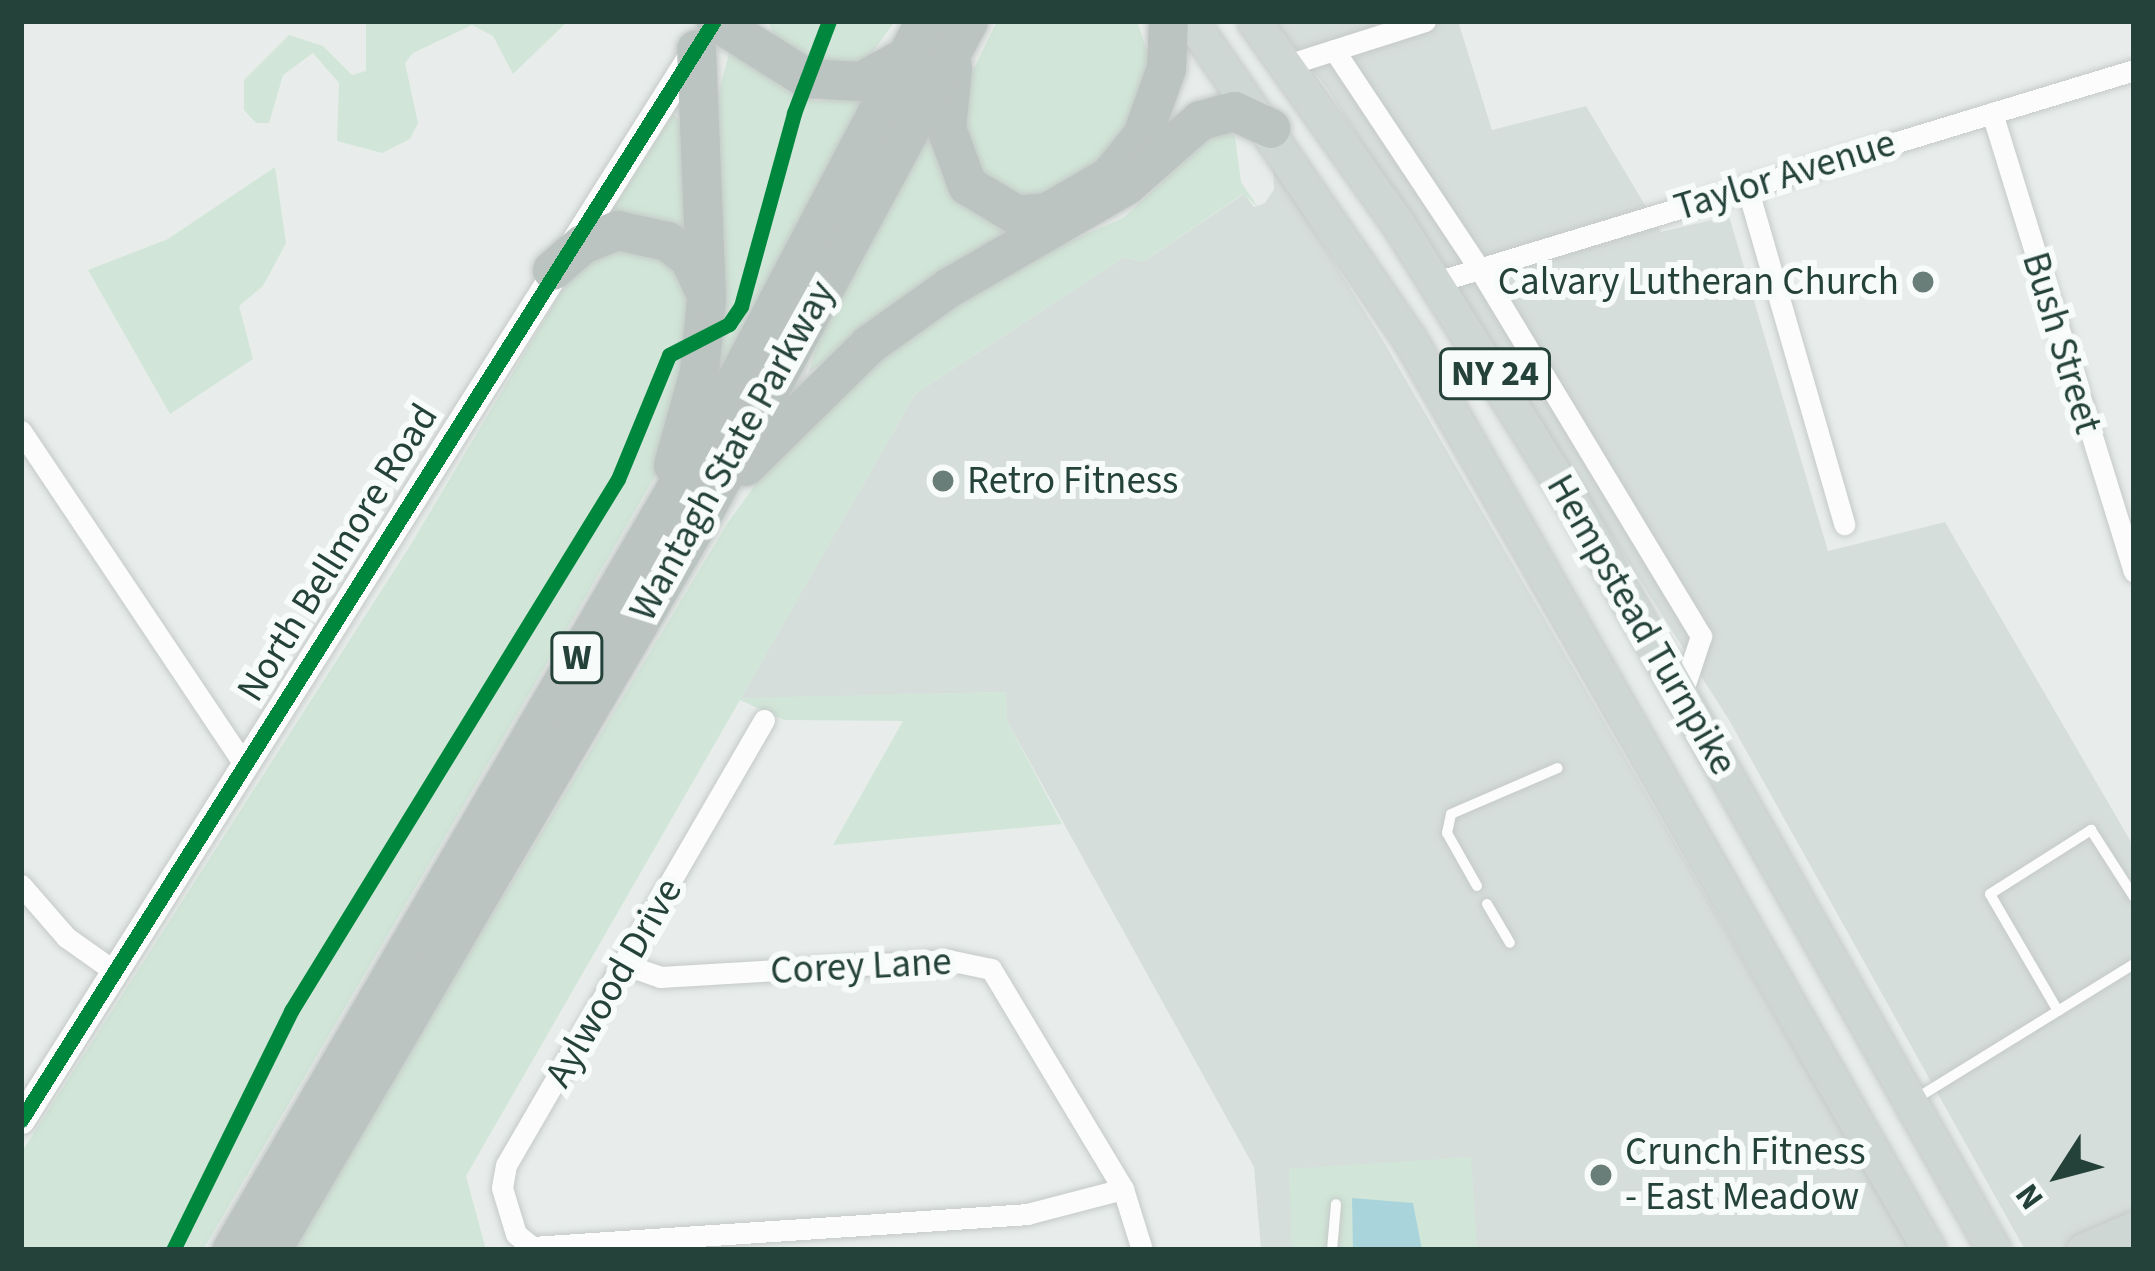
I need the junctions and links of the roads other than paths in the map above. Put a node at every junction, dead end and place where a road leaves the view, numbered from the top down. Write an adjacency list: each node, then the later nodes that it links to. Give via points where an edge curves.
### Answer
1 (758, 21): 12 (highway)
2 (1168, 21): 7 (highway, via 1166,68 1142,135 1109,176 1047,212 1017,215 991,205 952,162 946,128)
3 (1191, 21): 14 (main road, Hempstead Turnpike / NY 24)
4 (1254, 21): 10 (main road, Hempstead Turnpike / NY 24)
5 (1425, 21): 9 (street)
6 (709, 30): 12 (highway); 17 (street, North Bellmore Road); 19 (highway)
7 (962, 35): 24 (highway, Wantagh State Parkway / W)
8 (916, 39): 12 (highway, via 846,84); 23 (highway, Wantagh State Parkway / W)
9 (1334, 50): 10 (street); 16 (street, Hempstead Turnpike)
10 (1287, 65): 18 (main road, Hempstead Turnpike / NY 24)
11 (2134, 70): 13 (street, Taylor Avenue)
12 (796, 76)
13 (1992, 113): 15 (street, Taylor Avenue); 26 (street, Bush Street)
14 (1270, 128): 20 (main road, Hempstead Turnpike / NY 24); 24 (highway, via 1239,112 1206,117 1126,185 935,296 824,382)
15 (1747, 187): 16 (street, Taylor Avenue); 25 (street)
16 (1479, 268): 18 (street, Taylor Avenue); 27 (street, Hempstead Turnpike, via 1701,636)
17 (552, 270): 19 (highway, via 599,234 647,234 689,259); 29 (street, North Bellmore Road)
18 (1436, 282): 22 (main road, Hempstead Turnpike / NY 24)
19 (706, 298): 23 (highway, via 699,371)
20 (1409, 338): 22 (main road, via 1429,326 1446,336); 49 (main road, Hempstead Turnpike / NY 24)
21 (21, 431): 29 (street)
22 (1571, 500): 27 (main road, Hempstead Turnpike / NY 24)
23 (659, 512): 45 (highway, Wantagh State Parkway / W, via 433,914)
24 (698, 520): 46 (highway, Wantagh State Parkway / W)
25 (1844, 524)
26 (2134, 572)
27 (1681, 696): 40 (main road, Hempstead Turnpike / NY 24)
28 (764, 720): 37 (street, Aylwood Drive)
29 (245, 765): 38 (street, North Bellmore Road)
30 (1558, 768): 32 (lane, via 1451,814 1447,833)
31 (21, 885): 38 (street, via 66,937)
32 (1477, 886)
33 (2134, 897): 39 (lane, via 2091,830 1990,893)
34 (1487, 904): 35 (lane)
35 (1510, 943)
36 (2134, 964): 39 (lane)
37 (626, 965): 42 (street, Corey Lane, via 660,977 947,960 991,969); 42 (street, Aylwood Drive, via 506,1165 504,1208 532,1247 1027,1214)
38 (114, 971): 41 (street, North Bellmore Road)
39 (2058, 1010): 40 (lane)
40 (1910, 1103): 50 (main road, Hempstead Turnpike / NY 24)
41 (21, 1120)
42 (1123, 1189): 47 (street, Corey Lane)
43 (1336, 1204): 48 (lane)
44 (2134, 1228): 51 (main road)
45 (230, 1250)
46 (271, 1250)
47 (1142, 1250)
48 (1332, 1250)
49 (1929, 1250)
50 (1994, 1250)
51 (2083, 1250)

